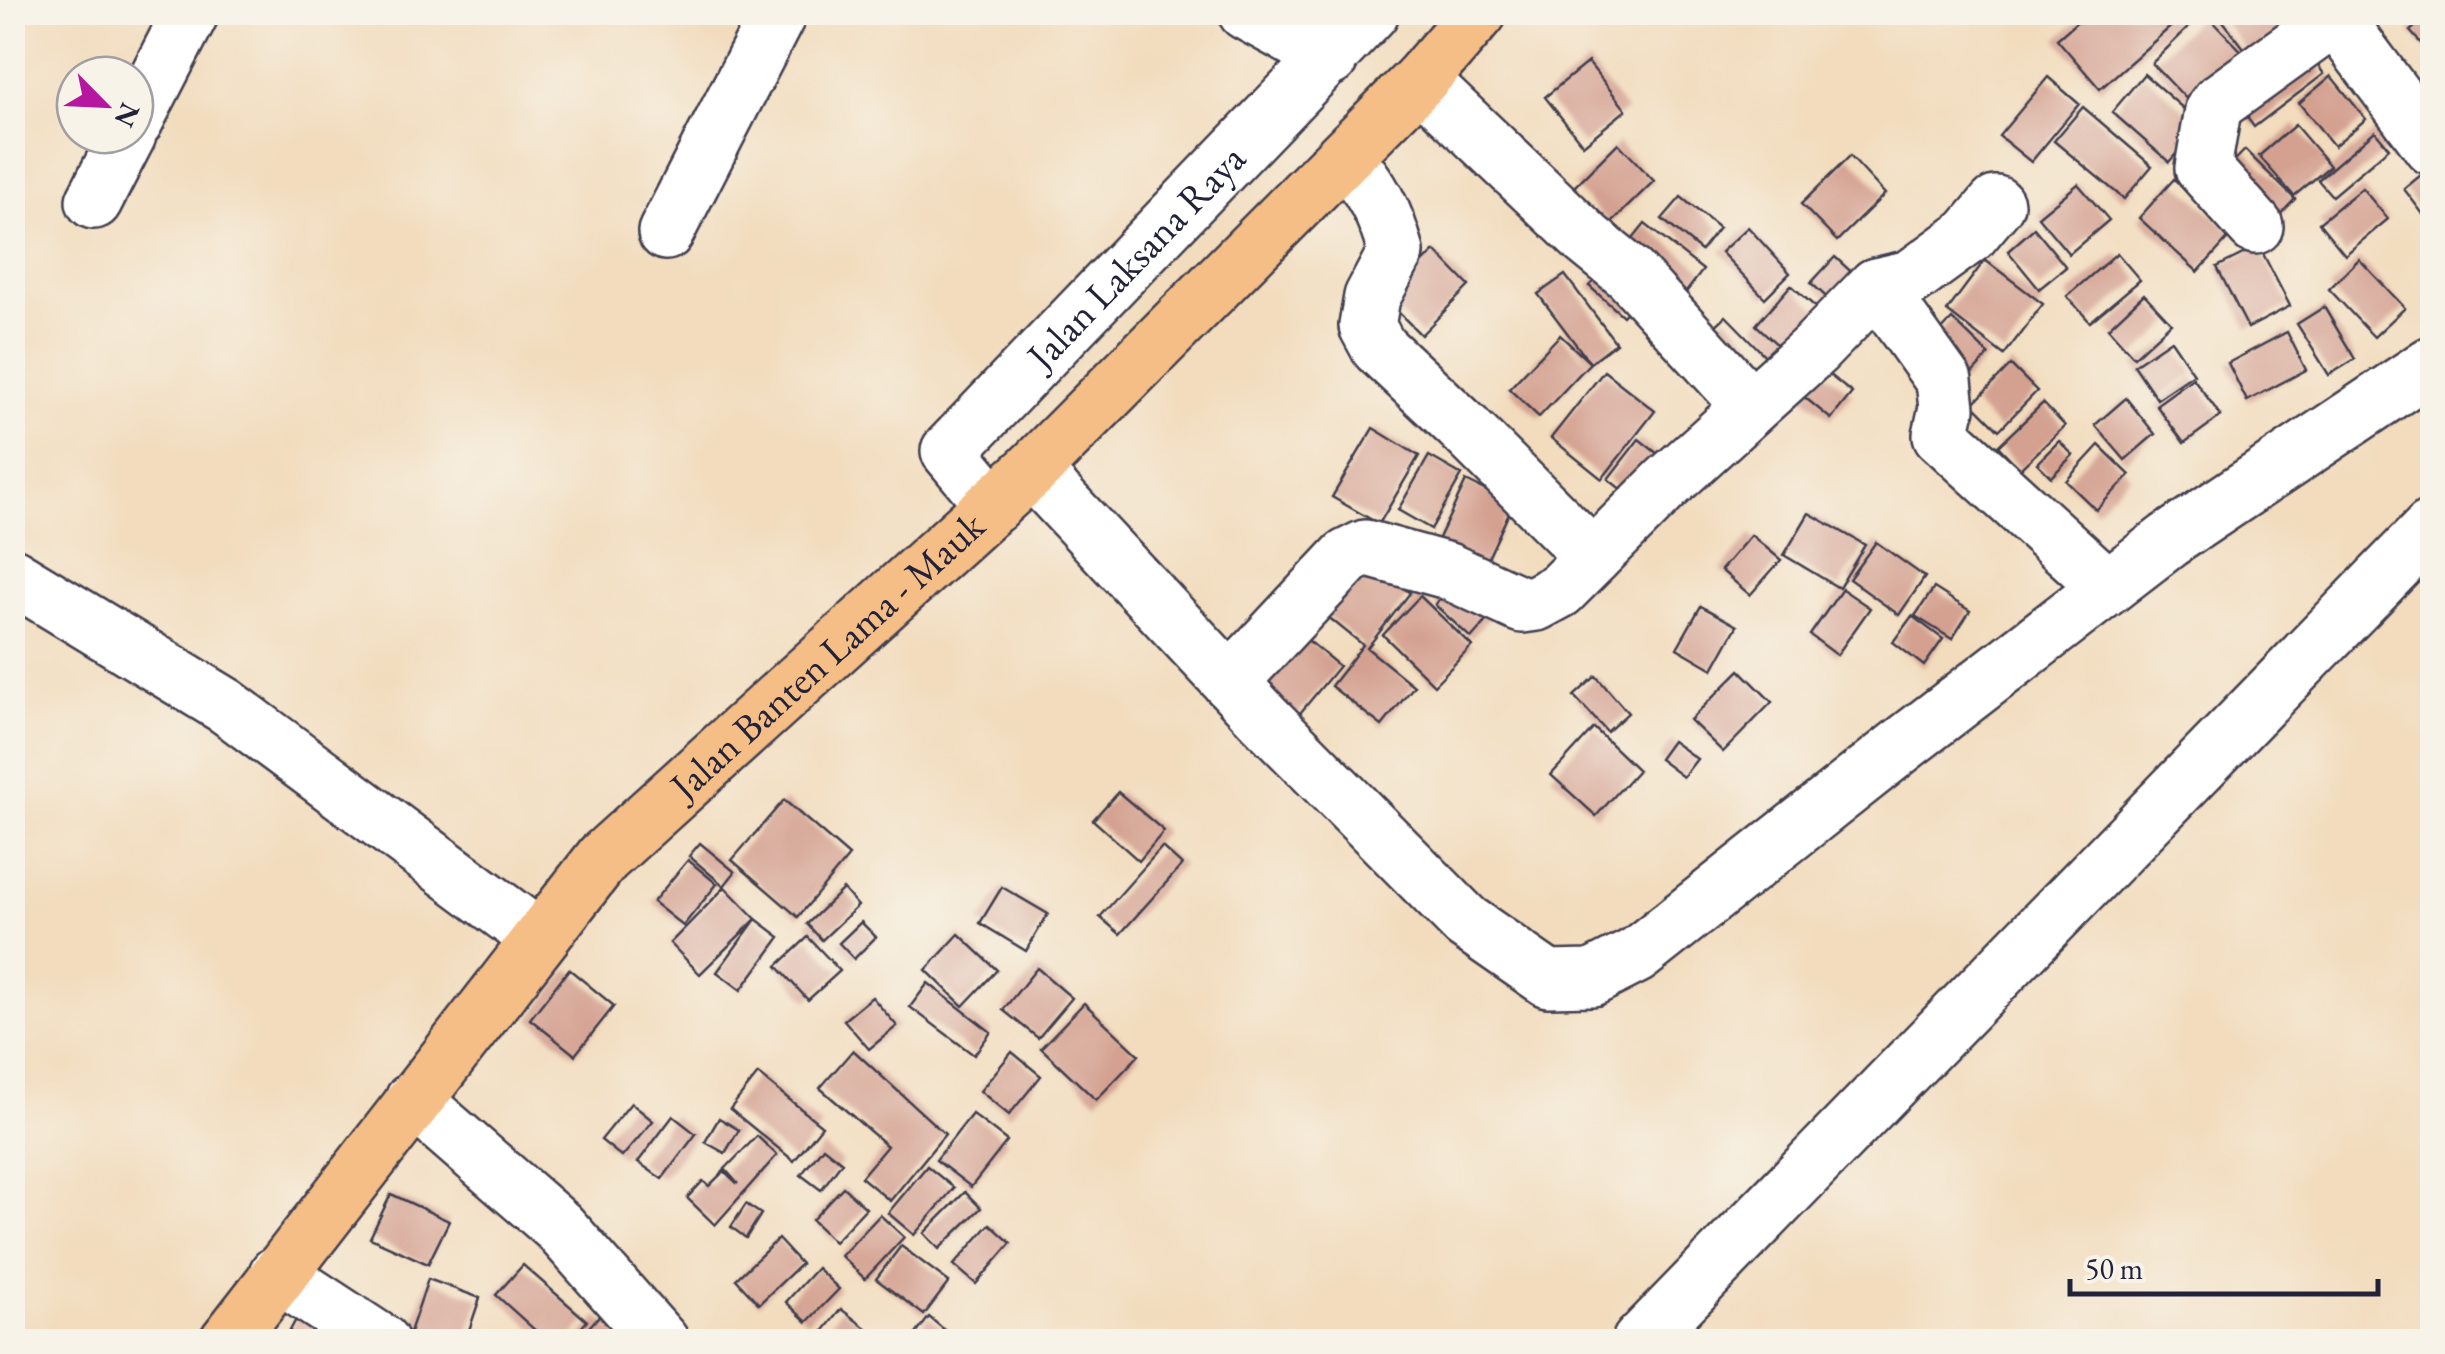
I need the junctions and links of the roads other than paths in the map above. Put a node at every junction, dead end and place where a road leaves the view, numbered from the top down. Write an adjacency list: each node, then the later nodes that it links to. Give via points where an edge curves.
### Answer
1 (191, 12): 9 (street)
2 (779, 12): 16 (street)
3 (1246, 12): 7 (street)
4 (1371, 12): 7 (street, Jalan Laksana Raya)
5 (1480, 12): 8 (main road, Jalan Banten Lama - Mauk)
6 (2333, 15): 10 (street); 15 (street, via 2213,110 2202,168)
7 (1330, 58): 20 (street, Jalan Laksana Raya, via 949,451)
8 (1420, 80): 12 (main road, Jalan Banten Lama - Mauk); 19 (street, via 1630,274)
9 (155, 82)
10 (2432, 147)
11 (118, 155): 13 (street)
12 (1344, 156): 20 (main road, Jalan Banten Lama - Mauk); 22 (street, via 1386,216 1396,252 1372,297 1366,326 1379,348)
13 (94, 200)
14 (1996, 204): 17 (street, via 1970,234 1911,278)
15 (2255, 226)
16 (666, 232)
17 (1876, 286): 19 (street); 24 (street, via 1944,381 1940,435)
18 (2432, 364): 24 (street)
19 (1751, 406): 22 (street)
20 (1013, 487): 25 (street); 26 (main road, Jalan Banten Lama - Mauk, via 602,858)
21 (2432, 527): 32 (street)
22 (1593, 557): 25 (street, via 1560,590 1522,605 1448,571 1364,548 1347,557)
23 (12, 576): 26 (street, via 226,706)
24 (2108, 587): 25 (street, via 1638,955 1592,978 1548,978 1466,922)
25 (1230, 682)
26 (539, 938): 27 (main road, Jalan Banten Lama - Mauk)
27 (412, 1100): 28 (main road, Jalan Banten Lama - Mauk); 31 (street, via 559,1226)
28 (277, 1274): 29 (main road, Jalan Banten Lama - Mauk); 30 (street)
29 (227, 1342)
30 (381, 1342)
31 (661, 1342)
32 (1640, 1342)

